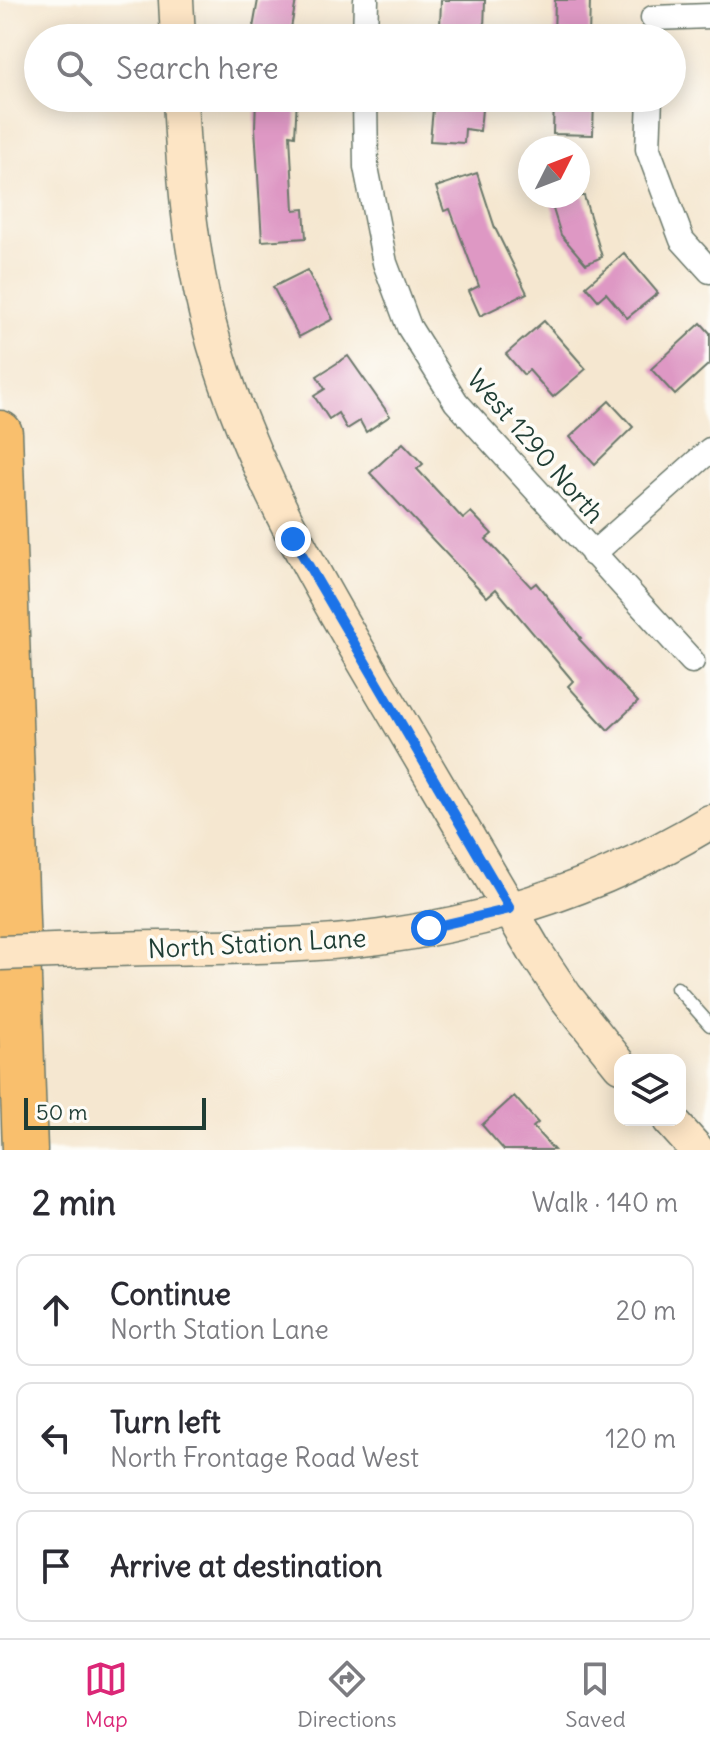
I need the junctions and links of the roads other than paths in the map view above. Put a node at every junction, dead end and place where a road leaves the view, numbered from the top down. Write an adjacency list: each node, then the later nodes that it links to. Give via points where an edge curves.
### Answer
1 (176, 0): 5 (street)
2 (366, 0): 6 (street)
3 (710, 16): 4 (street)
4 (653, 19)
5 (177, 24)
6 (365, 24)
7 (181, 112): 16 (street, via 201,291 249,443 306,563)
8 (365, 112): 13 (street, West 1290 North, via 366,167 385,263 409,327 456,402)
9 (649, 112): 10 (street, via 648,149 682,240)
10 (710, 271)
11 (0, 433): 22 (highway)
12 (710, 450): 13 (street)
13 (593, 554): 14 (street, West 1290 North)
14 (692, 661)
15 (710, 822): 16 (street, North Station Lane, via 609,875)
16 (510, 909): 17 (street, North Station Lane, bridge, via 358,939); 20 (street, via 565,996)
17 (0, 953)
18 (677, 988): 19 (lane)
19 (710, 1025)
20 (614, 1057)
21 (675, 1126): 23 (street)
22 (25, 1150)
23 (697, 1150)

